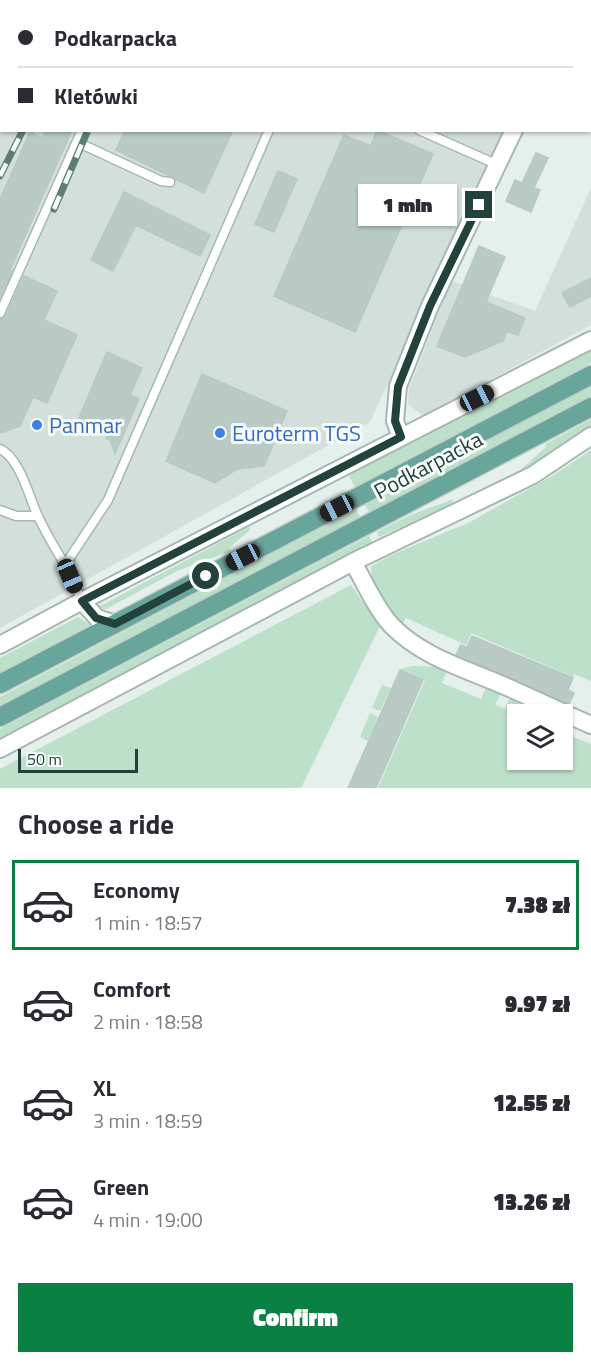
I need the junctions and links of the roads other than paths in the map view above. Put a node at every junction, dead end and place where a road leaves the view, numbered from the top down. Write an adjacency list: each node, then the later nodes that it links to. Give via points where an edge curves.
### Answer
1 (81, 132): 5 (lane)
2 (268, 132): 18 (lane, via 108,500)
3 (424, 132): 6 (lane)
4 (513, 132): 6 (street)
5 (77, 142): 7 (lane); 8 (lane)
6 (498, 165): 13 (street, via 430,306 398,387 395,421)
7 (170, 182)
8 (0, 313)
9 (591, 340): 13 (street)
10 (591, 375): 20 (main road, Podkarpacka)
11 (591, 407): 23 (main road, Podkarpacka)
12 (591, 436): 17 (street, via 533,475)
13 (401, 437): 19 (street)
14 (0, 449): 16 (lane, via 7,452 21,475)
15 (0, 510): 16 (lane, via 16,516)
16 (38, 516): 18 (lane)
17 (353, 562): 24 (street, via 390,623 412,643 448,664); 25 (street)
18 (64, 565): 19 (lane)
19 (82, 601): 20 (street, via 96,618); 21 (street)
20 (115, 624): 22 (main road, Podkarpacka)
21 (0, 645)
22 (0, 684)
23 (0, 717)
24 (591, 725)
25 (0, 749)

